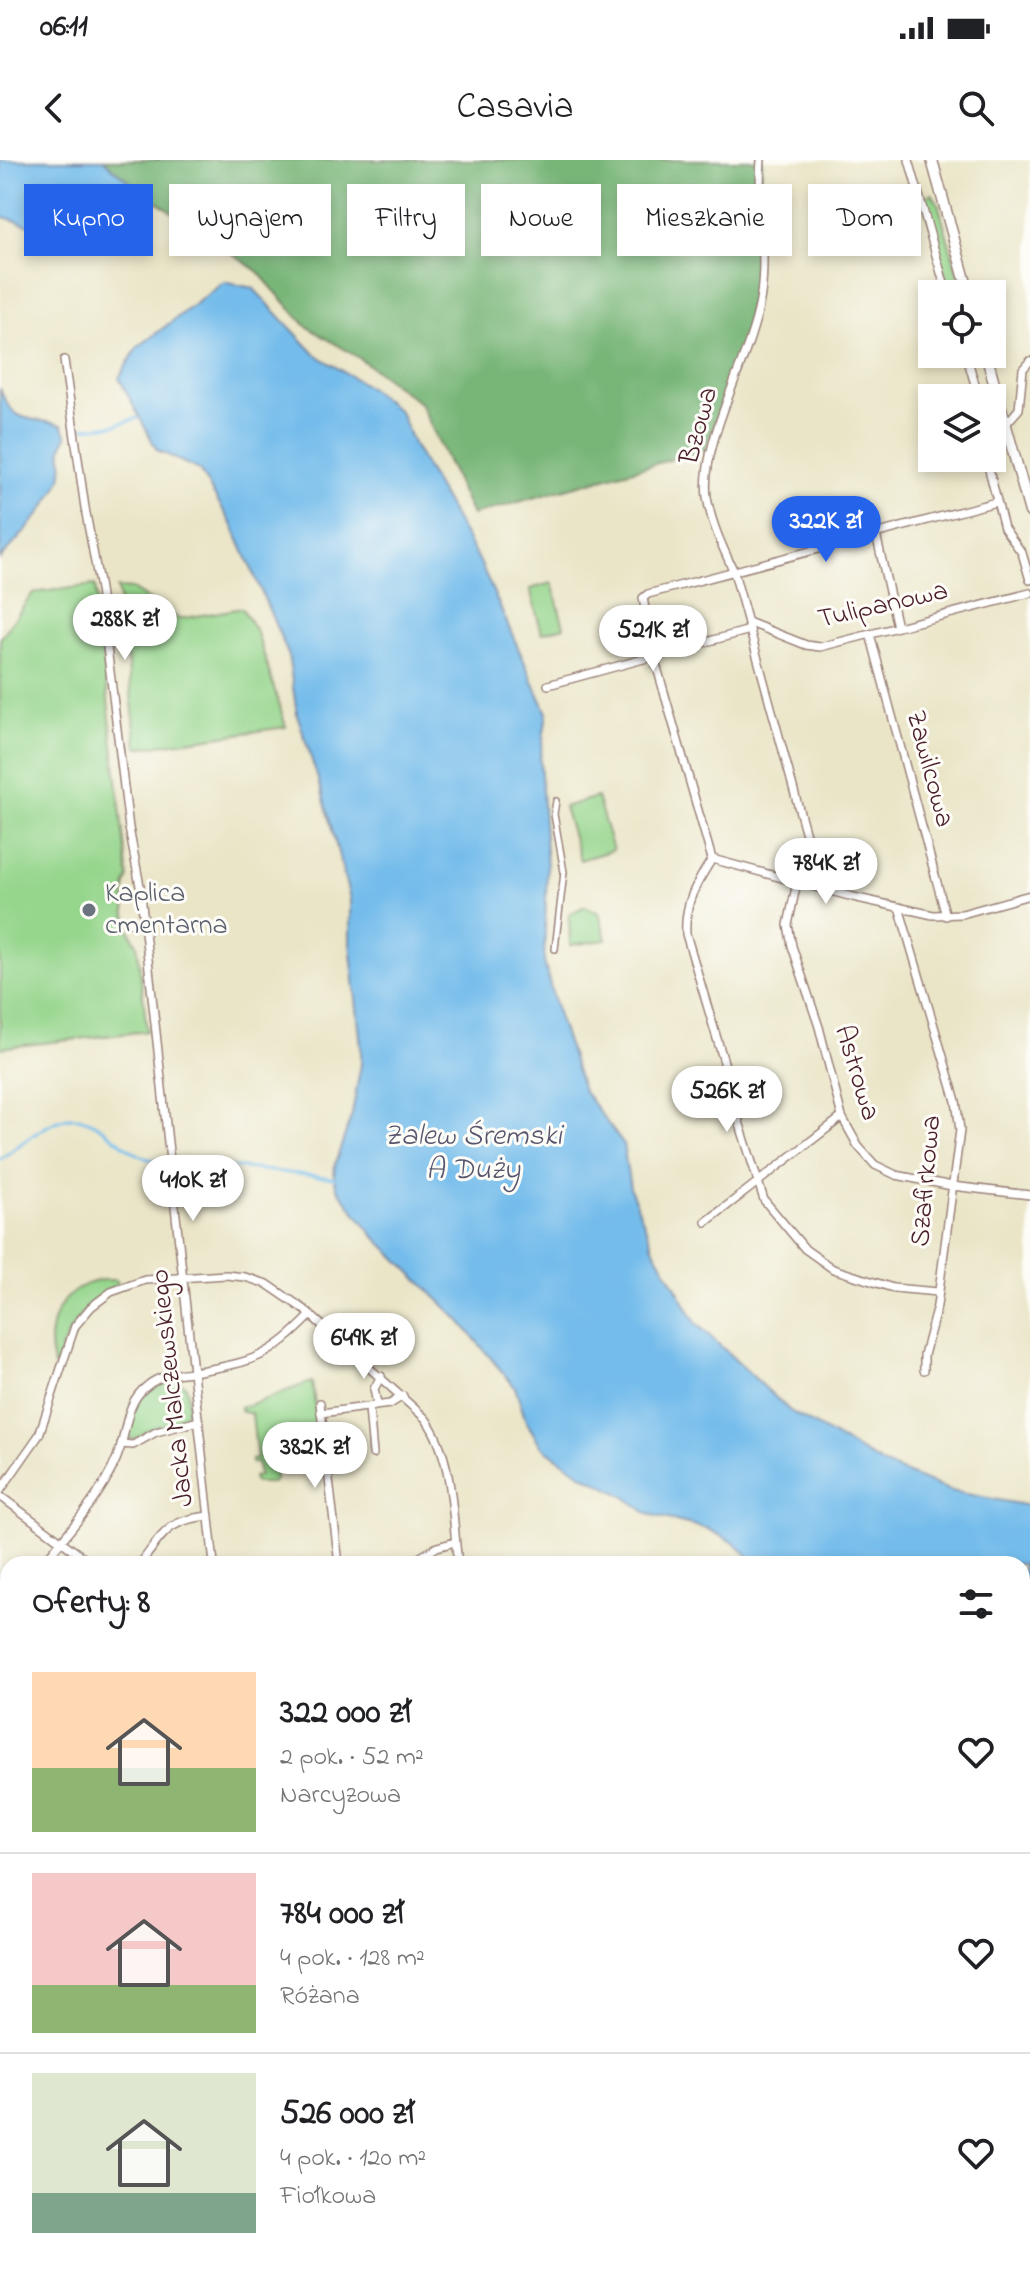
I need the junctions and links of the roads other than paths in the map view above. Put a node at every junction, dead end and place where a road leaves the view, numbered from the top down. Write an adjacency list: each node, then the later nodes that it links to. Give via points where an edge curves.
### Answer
1 (761, 160): 13 (street, Bzowa, via 760,302 707,474 711,513)
2 (909, 160): 4 (street)
3 (932, 160): 5 (main road)
4 (943, 280)
5 (965, 280)
6 (64, 360): 27 (street, Jacka Malczewskiego)
7 (1030, 361): 8 (street, via 1023,369 1019,409)
8 (1006, 424): 11 (main road)
9 (989, 472): 10 (street)
10 (996, 502): 12 (street); 14 (street)
11 (1030, 512)
12 (876, 534): 13 (street); 17 (street)
13 (734, 572): 16 (street, Bzowa); 19 (street, via 643,598)
14 (1030, 580)
15 (1030, 593): 17 (street, Tulipanowa)
16 (749, 626): 18 (street, Tulipanowa, via 820,647); 19 (street); 23 (street, Bzowa, via 808,842 807,866)
17 (897, 627): 18 (street, Tulipanowa)
18 (870, 634): 26 (street, Zawilcowa)
19 (654, 657): 20 (street); 22 (street)
20 (548, 685)
21 (556, 801): 29 (street, via 564,872)
22 (712, 859): 23 (street); 31 (street, via 690,897 686,934)
23 (797, 882): 25 (street); 30 (street, Astrowa, via 788,925 792,946)
24 (1030, 895): 26 (street)
25 (899, 907): 26 (street); 32 (street, Szafirkowa, via 956,1101 960,1130)
26 (946, 916)
27 (144, 922): 28 (street); 35 (street, Jacka Malczewskiego)
28 (129, 923)
29 (555, 949)
30 (842, 1117): 31 (street); 32 (street, Astrowa, via 875,1165 896,1175)
31 (758, 1181): 34 (street); 36 (street, via 764,1200 792,1236 833,1269 893,1288)
32 (952, 1186): 33 (street, Astrowa); 36 (street, Szafirkowa)
33 (1030, 1195)
34 (706, 1222)
35 (183, 1277): 37 (street, via 253,1278); 39 (street, Jacka Malczewskiego); 48 (street, via 123,1286 85,1314 69,1340 39,1435)
36 (938, 1292): 38 (street, Szafirkowa)
37 (311, 1315): 39 (street, via 265,1355); 40 (street)
38 (924, 1370)
39 (193, 1372): 45 (street, Jacka Malczewskiego); 46 (street, via 162,1377 142,1390 131,1405)
40 (381, 1376): 41 (street); 43 (street)
41 (403, 1396): 43 (street); 51 (street, via 437,1439)
42 (320, 1403): 44 (street)
43 (373, 1406): 44 (street); 47 (street)
44 (321, 1413): 56 (street)
45 (199, 1421): 46 (street, via 156,1432 133,1445); 49 (street, Jacka Malczewskiego)
46 (121, 1444): 50 (street, via 106,1481)
47 (373, 1454)
48 (0, 1494): 50 (street)
49 (209, 1516): 54 (street, via 172,1525); 55 (street, Jacka Malczewskiego)
50 (61, 1540): 52 (street); 53 (street)
51 (455, 1542): 57 (street); 58 (street)
52 (49, 1556)
53 (82, 1556)
54 (147, 1556)
55 (213, 1556)
56 (338, 1556)
57 (422, 1556)
58 (457, 1556)

